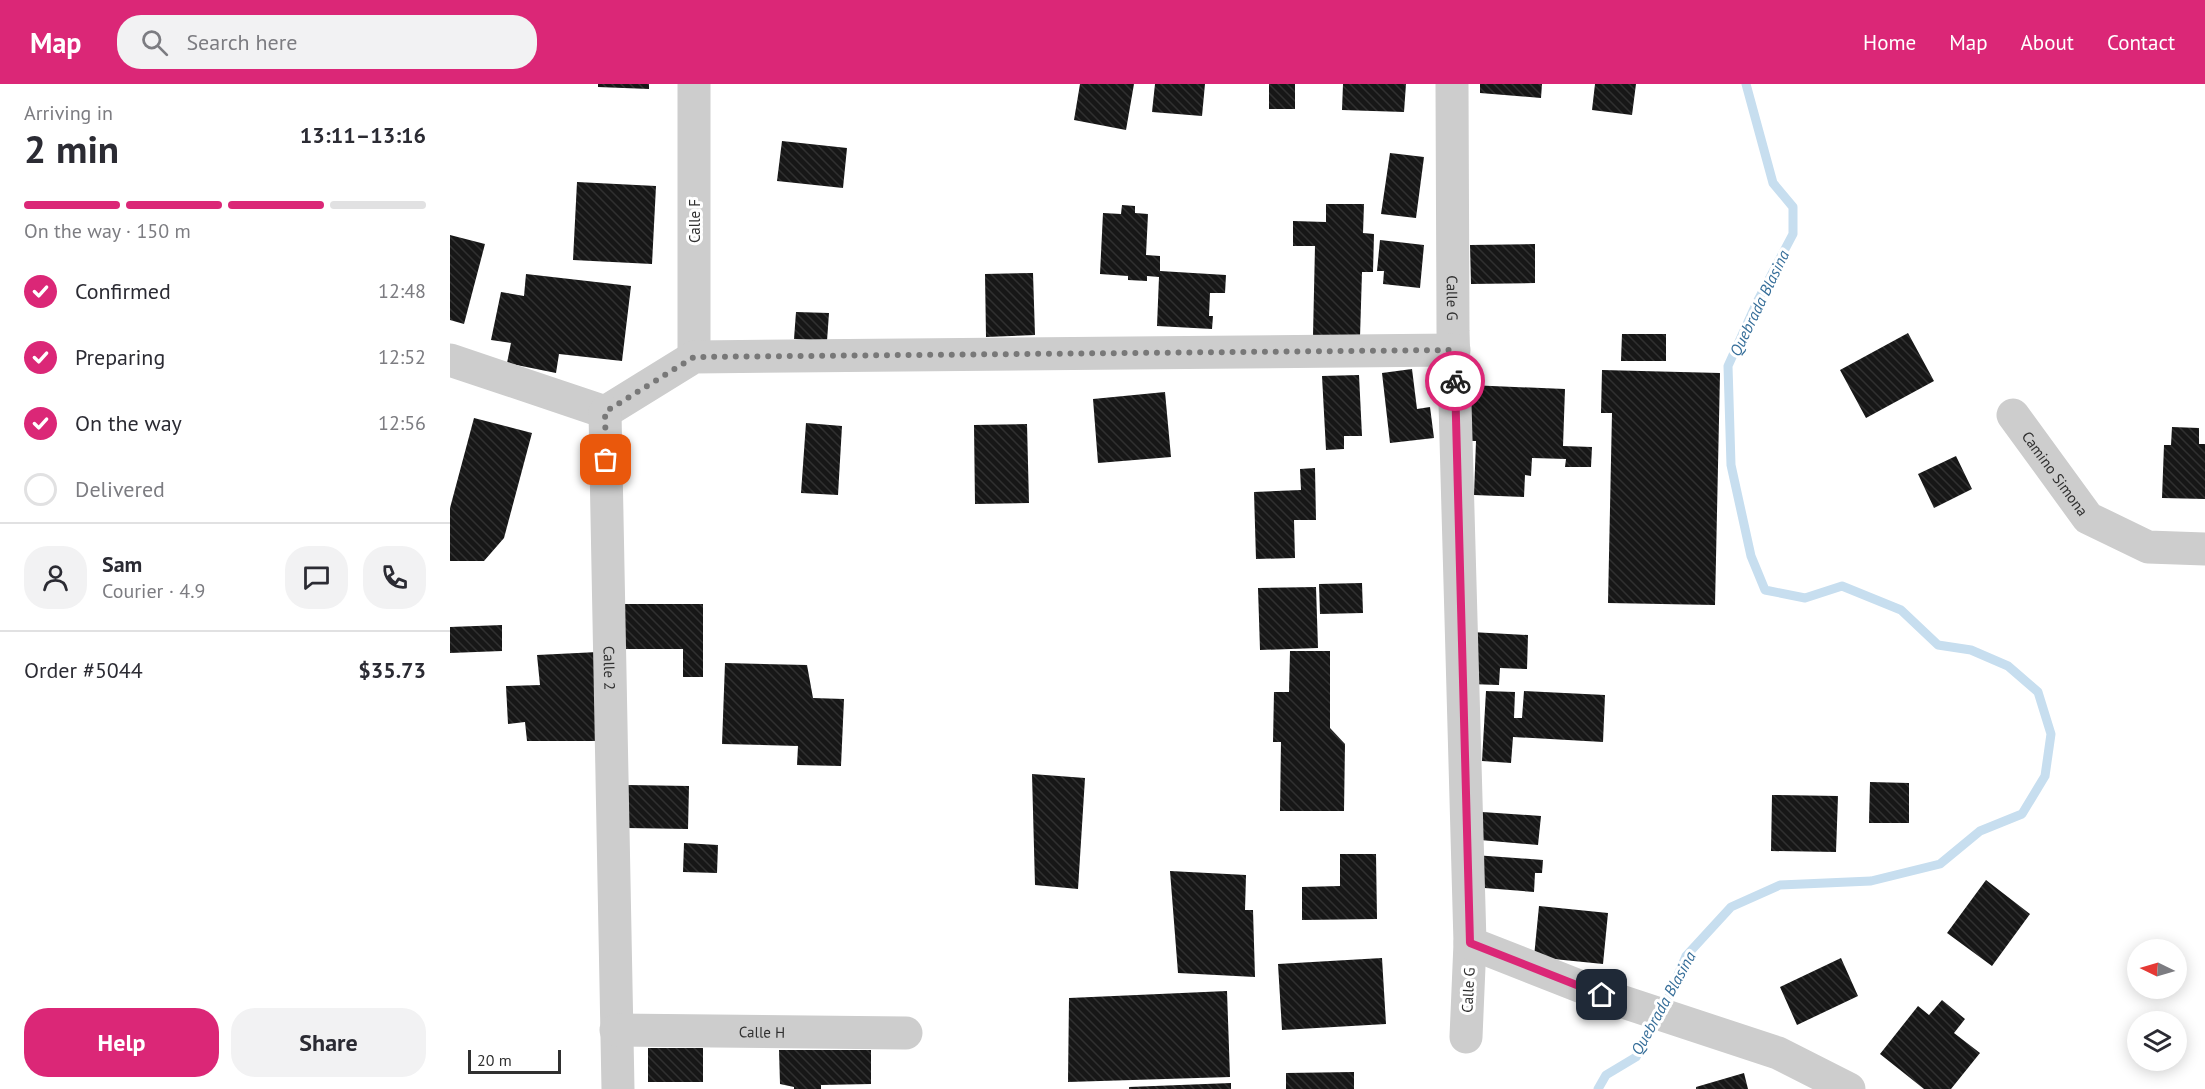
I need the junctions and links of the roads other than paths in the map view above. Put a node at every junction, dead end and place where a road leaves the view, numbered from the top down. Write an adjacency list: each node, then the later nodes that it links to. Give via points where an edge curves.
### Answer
1 (694, 84): 4 (street, Calle F)
2 (1452, 84): 3 (street, Calle G)
3 (1454, 350): 4 (street); 9 (street, Calle G)
4 (694, 357): 6 (street)
5 (450, 360): 6 (street)
6 (605, 412): 10 (street, Calle 2)
7 (2013, 415): 8 (street, Camino Simona, via 2088,518 2148,547)
8 (2205, 549)
9 (1470, 943): 12 (street, Calle G); 14 (street, Calle G, via 1602,995 1778,1053)
10 (616, 1030): 11 (street, Calle H); 13 (street, Calle 2)
11 (906, 1033)
12 (1466, 1037)
13 (618, 1089)
14 (1849, 1089)

